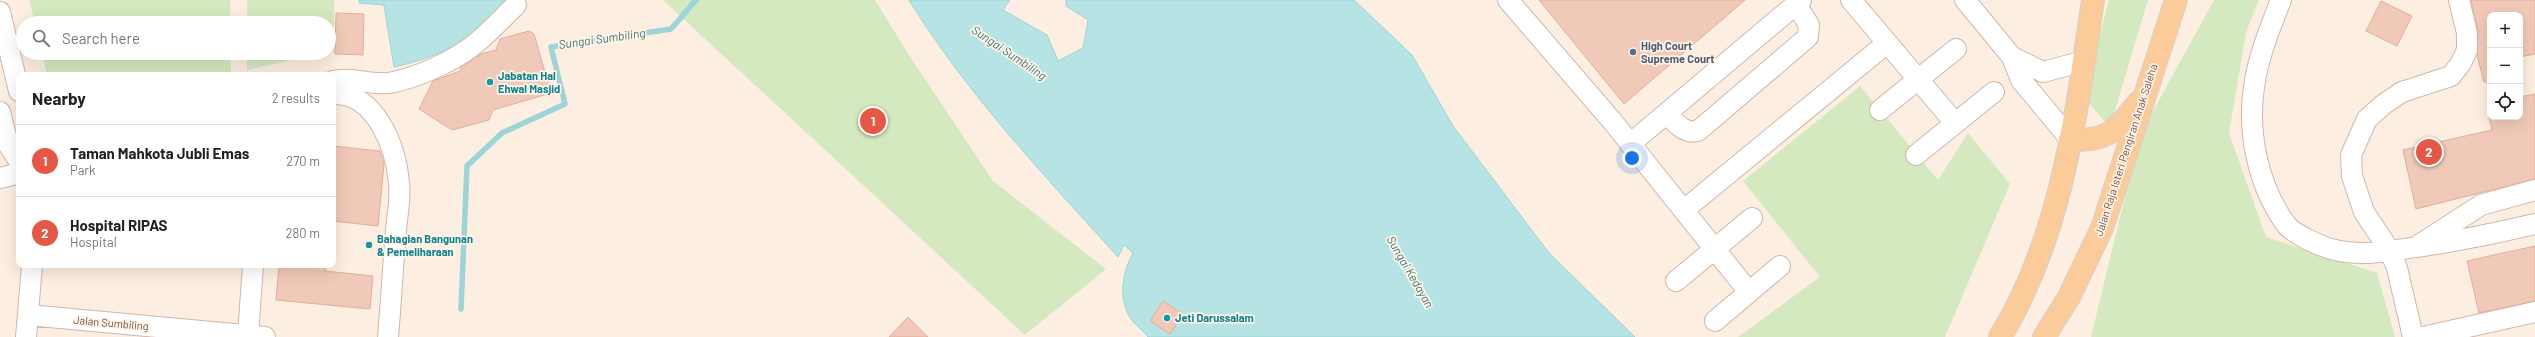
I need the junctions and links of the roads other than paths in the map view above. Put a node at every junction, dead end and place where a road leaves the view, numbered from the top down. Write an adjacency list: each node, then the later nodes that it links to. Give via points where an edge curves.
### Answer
1 (1508, 0): 26 (street)
2 (1851, 0): 11 (street)
3 (1965, 0): 13 (street)
4 (2093, 0): 14 (main road)
5 (2176, 0): 19 (main road, Jalan Raja Isteri Pengiran Anak Saleha)
6 (2281, 0): 37 (street, via 2261,52 2254,87 2252,131 2260,171 2272,200 2286,224 2308,240 2334,250 2361,254)
7 (2459, 0): 37 (street, via 2467,33 2467,50 2462,64 2451,76 2402,92 2384,104 2367,119 2351,155 2352,176 2364,212)
8 (1798, 2): 23 (street); 23 (street, via 1809,25 1808,37 1715,116 1698,130 1691,132 1684,130)
9 (516, 4): 17 (street, via 465,52 425,71 393,82 369,83 344,78)
10 (0, 12): 15 (street)
11 (1887, 43): 16 (street); 32 (street)
12 (1956, 49): 16 (street)
13 (2012, 57): 14 (street, via 2043,72); 25 (street, via 2021,80)
14 (2084, 61): 25 (main road)
15 (16, 79)
16 (1918, 79): 21 (street); 24 (street)
17 (336, 80)
18 (1994, 92): 24 (street)
19 (2146, 93): 25 (main road, via 2116,130 2086,141); 50 (main road, Jalan Raja Isteri Pengiran Anak Saleha, via 2102,228 2069,297)
20 (336, 94): 48 (street, via 342,94 368,108 388,135 394,154 399,184)
21 (1880, 110)
22 (0, 112): 28 (street, via 8,144)
23 (1666, 114): 26 (street)
24 (1955, 124): 27 (street)
25 (2070, 139): 49 (main road, via 2056,206 2018,309)
26 (1630, 144): 32 (street)
27 (1916, 155)
28 (16, 156)
29 (16, 174): 30 (street)
30 (0, 178)
31 (2535, 190): 35 (street, via 2481,206)
32 (1684, 210): 36 (street)
33 (1752, 218): 36 (street)
34 (2535, 224): 35 (street, via 2456,243)
35 (2414, 248): 37 (street)
36 (1715, 249): 41 (street); 42 (street)
37 (2390, 251): 51 (street, via 2397,268)
38 (1780, 266): 42 (street)
39 (32, 268): 44 (street)
40 (253, 268): 46 (street)
41 (1676, 281)
42 (1749, 292): 45 (street)
43 (2535, 312): 52 (street)
44 (28, 315): 46 (street, Jalan Sumbiling); 47 (street)
45 (1715, 321)
46 (256, 336)
47 (26, 337)
48 (388, 337)
49 (2000, 337)
50 (2044, 337)
51 (2413, 337)
52 (2423, 337)

